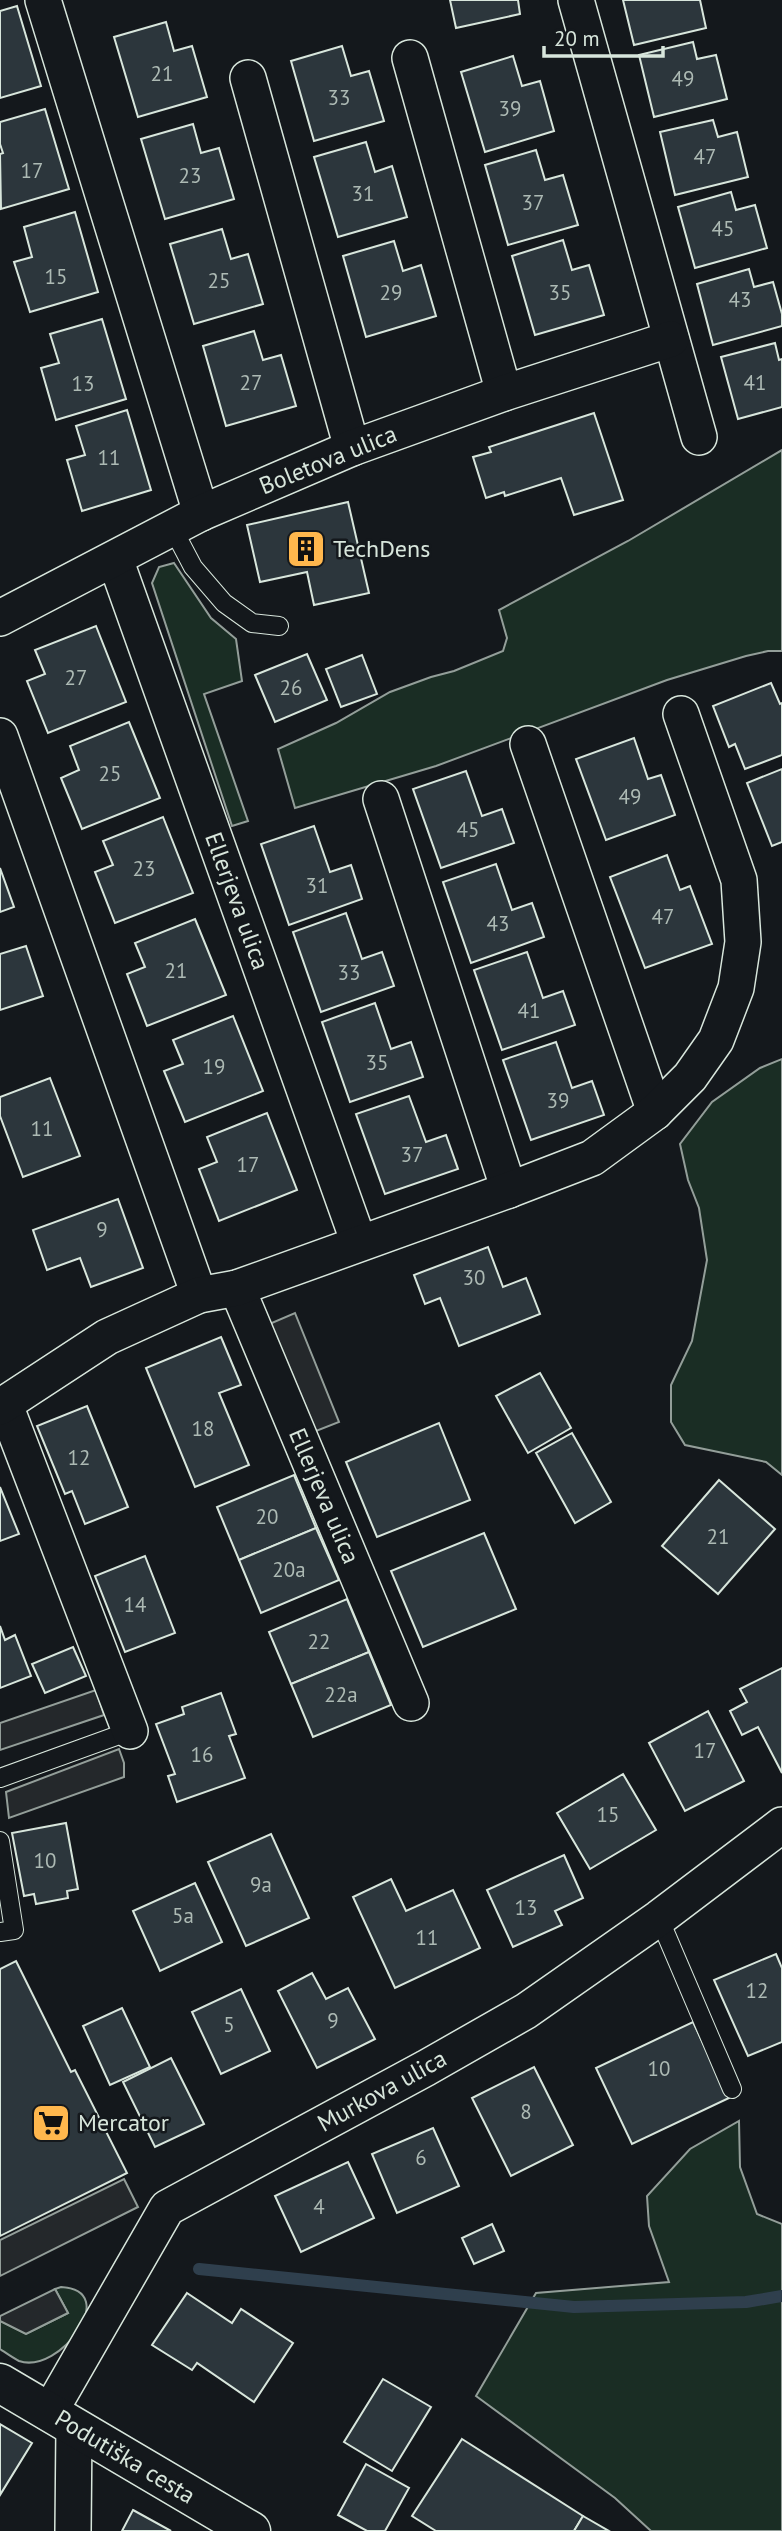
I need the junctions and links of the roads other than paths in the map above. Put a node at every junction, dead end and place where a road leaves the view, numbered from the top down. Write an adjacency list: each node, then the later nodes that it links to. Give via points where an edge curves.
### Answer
1 (43, 0): 9 (street)
2 (576, 0): 5 (street)
3 (411, 58): 6 (street)
4 (248, 78): 8 (street)
5 (671, 339): 6 (street, Boletova ulica); 7 (street)
6 (504, 393): 8 (street, Boletova ulica)
7 (699, 437)
8 (352, 448): 9 (street, Boletova ulica)
9 (187, 521): 10 (street, Boletova ulica); 12 (lane, via 193,567 224,603 252,623)
10 (115, 559): 11 (street, Boletova ulica); 19 (street, Ellerjeva ulica)
11 (0, 618)
12 (279, 626)
13 (681, 714): 17 (street, via 739,880 743,942 736,988 716,1040 690,1077)
14 (0, 736): 21 (street)
15 (528, 744): 17 (street)
16 (381, 799): 18 (street)
17 (654, 1112): 18 (street, via 592,1158)
18 (509, 1190): 19 (street)
19 (359, 1243): 20 (street)
20 (237, 1289): 21 (street); 23 (street, Ellerjeva ulica)
21 (199, 1295): 22 (street, via 107,1337)
22 (3, 1406): 24 (street)
23 (411, 1703)
24 (130, 1731): 25 (lane)
25 (0, 1778)
26 (782, 1825): 28 (street, Murkova ulica)
27 (0, 1841): 29 (lane, via 14,1930)
28 (659, 1918): 30 (lane); 32 (street, Murkova ulica, via 526,2011 167,2208)
29 (0, 1932)
30 (732, 2088)
31 (0, 2383): 32 (street, Podutiška cesta)
32 (62, 2420): 33 (street); 34 (street, Podutiška cesta)
33 (74, 2531)
34 (251, 2531)

